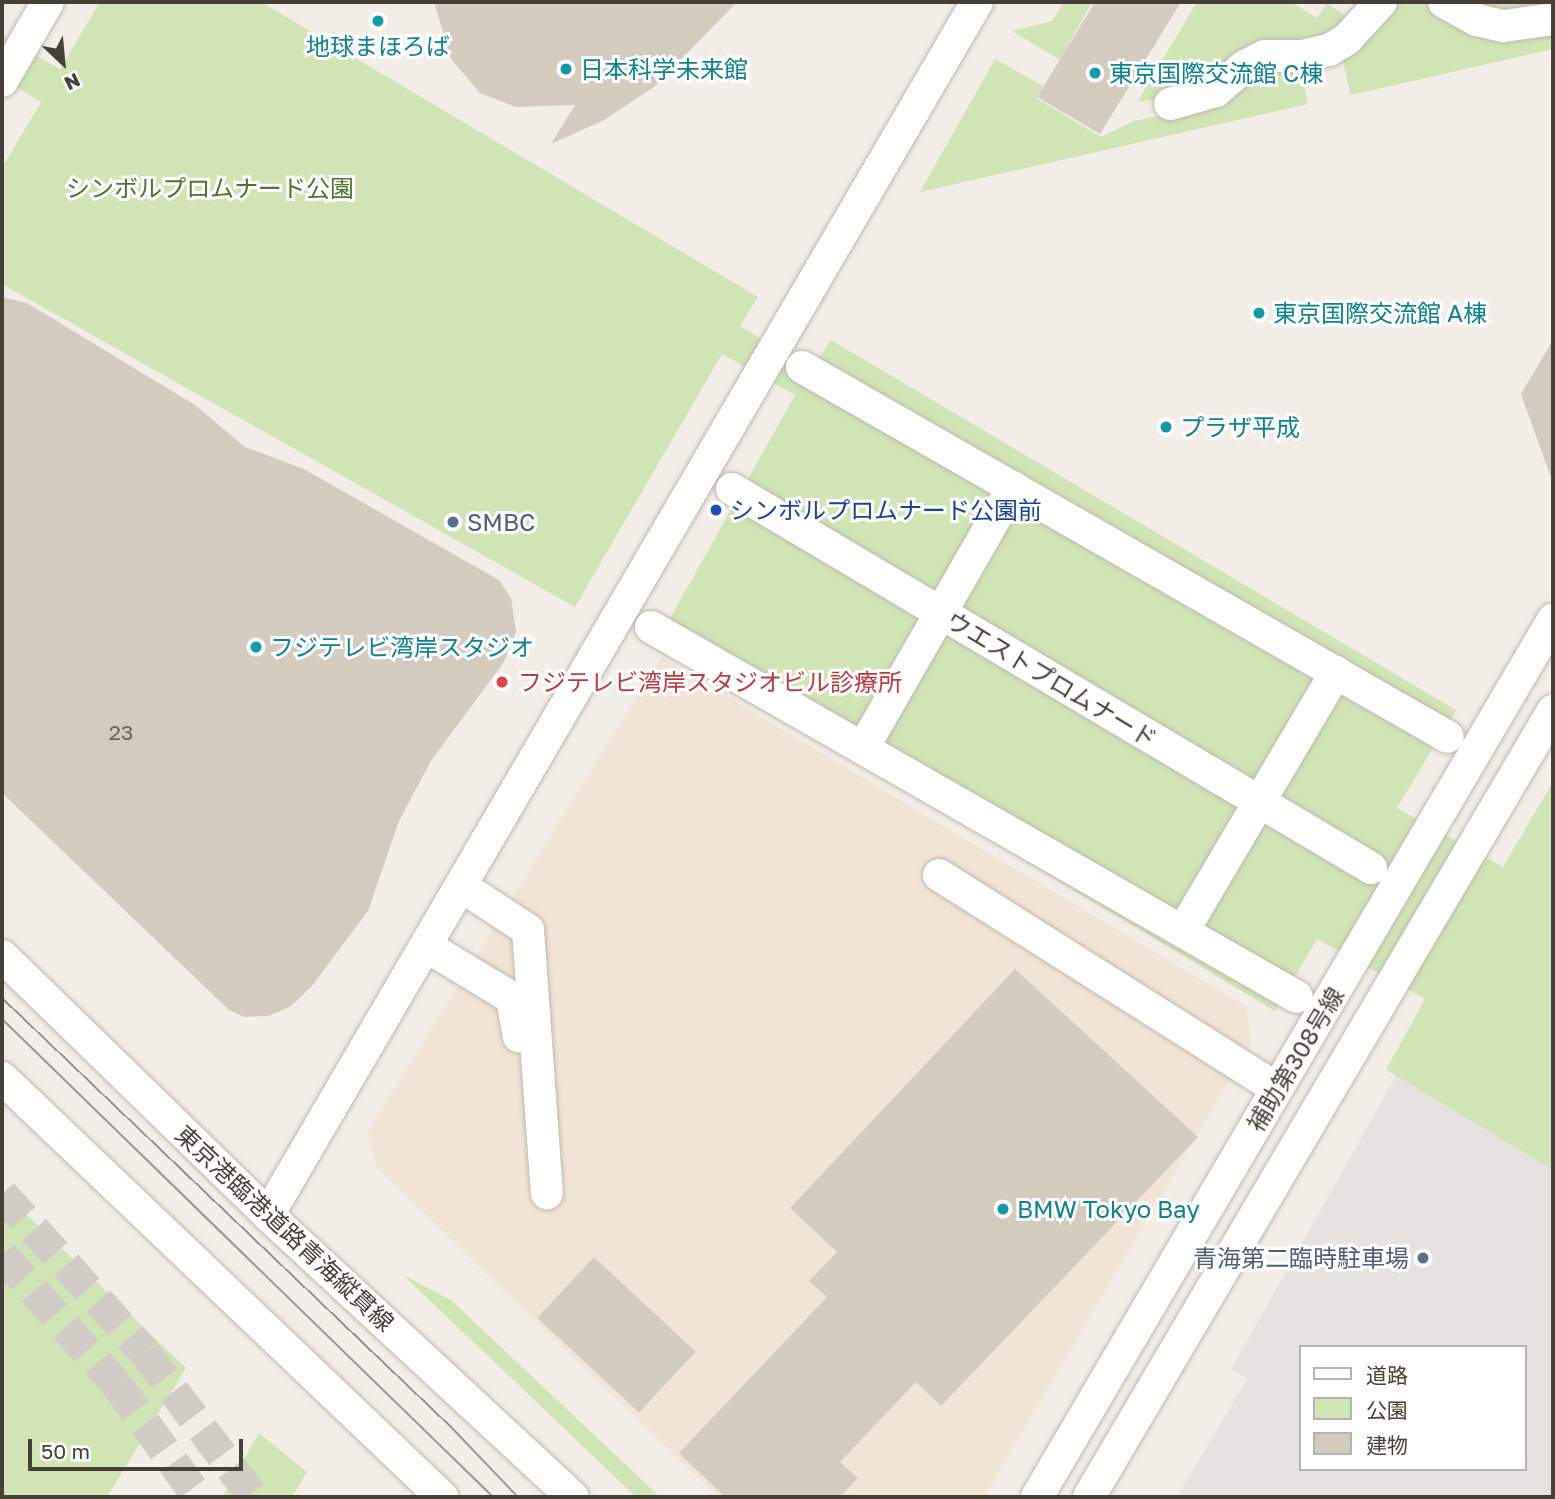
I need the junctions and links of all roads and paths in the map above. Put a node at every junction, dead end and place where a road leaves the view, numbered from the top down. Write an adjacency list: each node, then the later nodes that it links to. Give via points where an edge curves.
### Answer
1 (48, 2): 6 (street)
2 (977, 2): 21 (street)
3 (1381, 2): 7 (street, via 1347,39 1329,50 1303,56 1265,56 1216,91)
4 (1444, 2): 5 (street, via 1477,20 1504,26)
5 (1553, 19)
6 (2, 81)
7 (1170, 104)
8 (802, 367): 9 (street)
9 (1013, 487): 11 (street); 14 (street)
10 (732, 489): 11 (street, ウエストプロムナード)
11 (940, 613): 17 (street); 18 (street, ウエストプロムナード)
12 (1553, 620): 27 (street, 補助第308号線)
13 (651, 627): 17 (street)
14 (1336, 672): 16 (street); 18 (street)
15 (1553, 711): 32 (street, 補助第308号線)
16 (1448, 737)
17 (863, 748): 22 (street)
18 (1259, 802): 19 (street, ウエストプロムナード); 22 (street)
19 (1371, 868)
20 (939, 875): 27 (street)
21 (461, 886): 23 (street); 23 (street, via 528,930 547,1193 512,998)
22 (1183, 931): 25 (street)
23 (426, 946): 28 (street)
24 (2, 956): 28 (street, 東京港臨港道路青海縦貫線)
25 (1297, 997)
26 (2, 1078): 29 (street)
27 (1277, 1089): 31 (street, 補助第308号線)
28 (268, 1215): 30 (street, 東京港臨港道路青海縦貫線)
29 (442, 1497)
30 (572, 1497)
31 (1037, 1497)
32 (1088, 1497)

